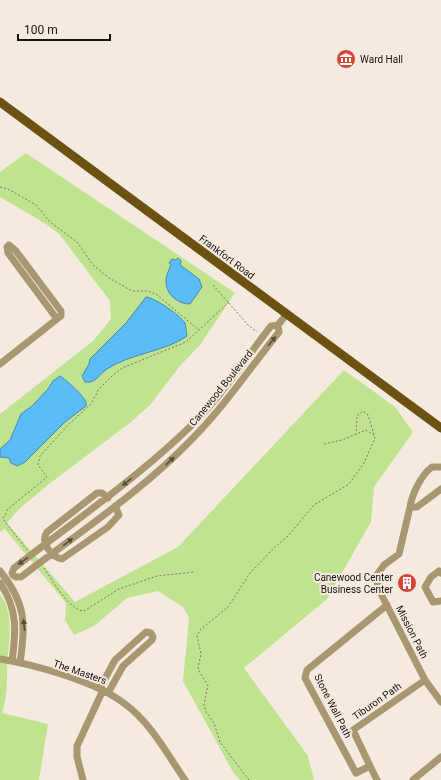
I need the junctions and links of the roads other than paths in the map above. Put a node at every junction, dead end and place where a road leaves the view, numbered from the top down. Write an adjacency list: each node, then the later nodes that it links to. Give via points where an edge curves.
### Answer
1 (0, 102): 2 (main road, Frankfort Road)
2 (286, 315): 4 (street, Canewood Boulevard); 6 (main road, Frankfort Road)
3 (57, 319): 3 (street, via 61,312 10,245 7,247 8,253); 5 (street)
4 (278, 325): 9 (street, Canewood Boulevard, one-way to 4, via 162,468 212,417 279,332); 11 (street, Canewood Boulevard, one-way to 11, via 271,326 199,418 154,461)
5 (0, 364)
6 (441, 428)
7 (441, 467): 10 (street, Mission Path, via 432,467 425,473)
8 (441, 489): 10 (street, via 417,507)
9 (115, 506): 12 (street, Canewood Boulevard, one-way to 9); 12 (street, via 119,515 108,527 62,559)
10 (410, 506): 18 (street, Mission Path, via 398,554 384,565 376,576 379,590)
11 (46, 545): 12 (street); 15 (street, Canewood Boulevard, one-way to 15, via 14,568)
12 (52, 554): 15 (street, Canewood Boulevard, via 21,576)
13 (0, 571): 15 (street)
14 (441, 573): 17 (street, via 431,577 425,587 433,602)
15 (11, 578): 16 (street, Canewood Boulevard); 21 (street, one-way to 15, via 24,632 22,612)
16 (0, 585): 20 (street, via 14,614 16,631)
17 (441, 601)
18 (387, 605): 22 (street, Mission Path); 26 (street, Stone Wall Path, via 307,670 305,678 356,773)
19 (0, 659): 20 (street, The Masters)
20 (12, 661): 21 (street, The Masters)
21 (20, 663): 23 (street, The Masters)
22 (425, 680): 24 (street, Mission Path); 26 (street, Tiburon Path, via 353,730)
23 (104, 690): 23 (street, via 115,660 146,632 151,632 152,640 123,666); 27 (street, via 77,746); 28 (street, The Masters, via 126,704 147,725)
24 (441, 702)
25 (441, 756): 30 (street)
26 (370, 766): 29 (street)
27 (83, 780)
28 (185, 780)
29 (377, 780)
30 (413, 780)

